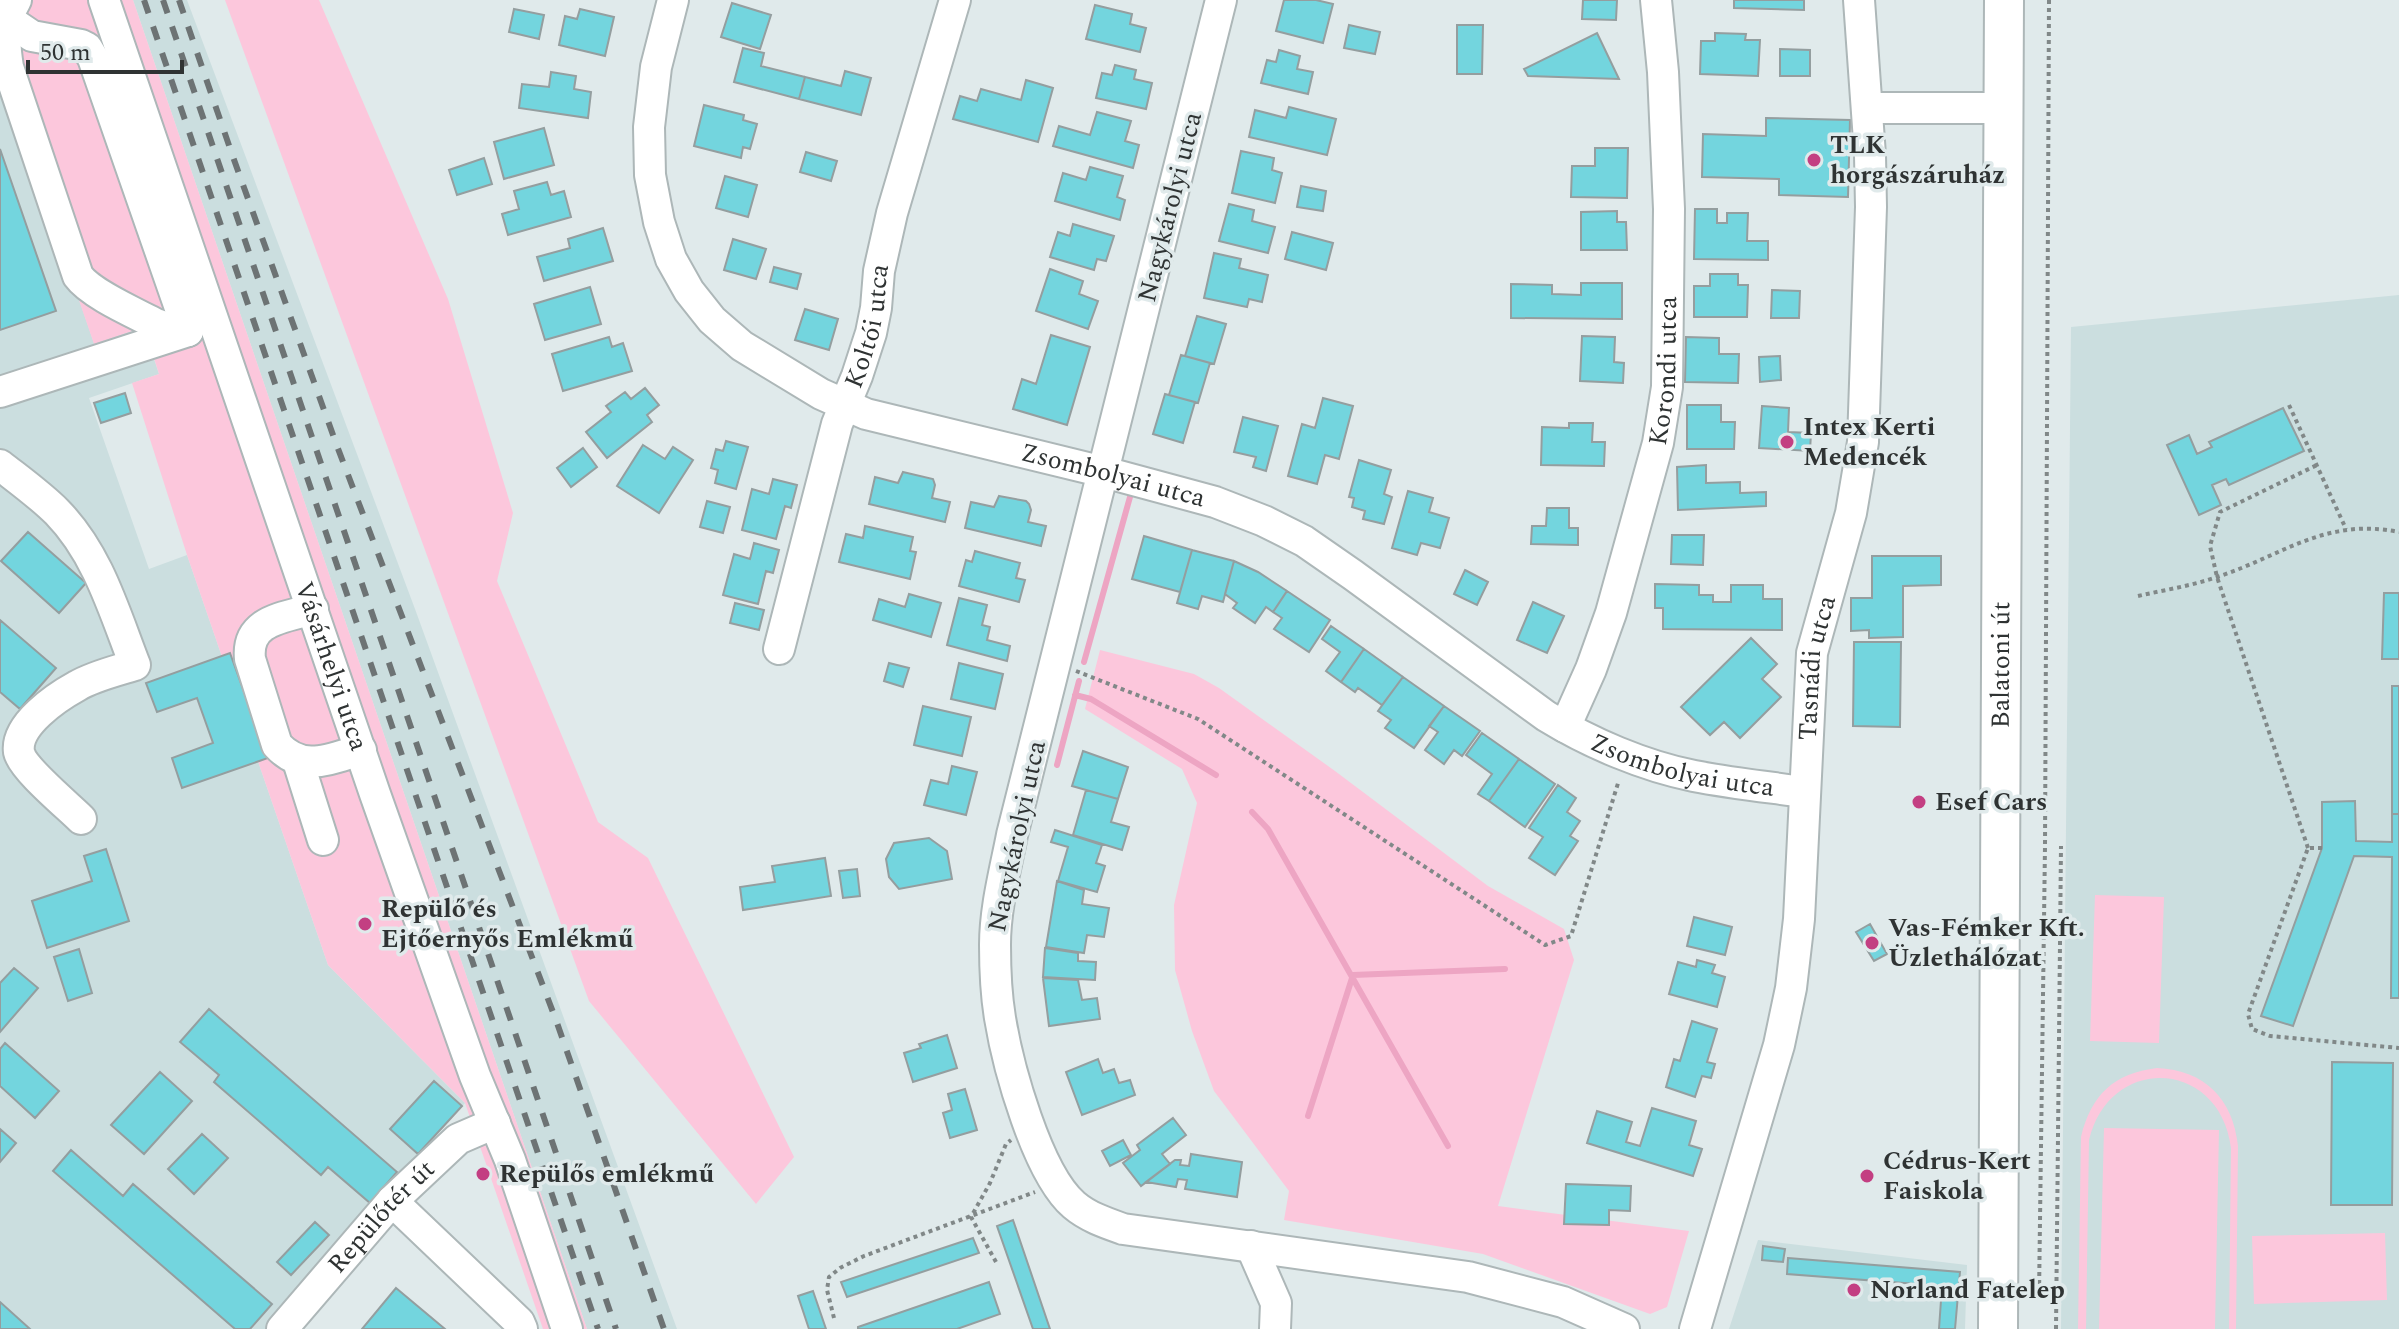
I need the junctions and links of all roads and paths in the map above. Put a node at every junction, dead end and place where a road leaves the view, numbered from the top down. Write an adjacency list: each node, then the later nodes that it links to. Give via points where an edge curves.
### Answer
1 (104, 0): 12 (street, Vásárhelyi utca)
2 (673, 0): 15 (street, Zsombolyai utca, via 656,67 649,127 650,175 671,259 712,320 742,346)
3 (955, 0): 15 (street, Koltói utca, via 892,213 871,333)
4 (1221, 0): 18 (street, Nagykárolyi utca)
5 (1656, 0): 26 (street, Korondi utca, via 1669,209 1667,387 1658,443 1611,613)
6 (1859, 0): 10 (street, Tasnádi utca)
7 (2004, 0): 11 (main road, Balatoni út)
8 (2049, 0): 45 (path, via 2039,1296)
9 (12, 9): 12 (street, via 32,36 81,45 93,58); 12 (street, via 5,49 8,67 78,276 158,325)
10 (1867, 108): 11 (street); 31 (street, Tasnádi utca, via 1871,207 1863,442 1851,513 1812,653)
11 (2003, 108): 53 (main road, Balatoni út)
12 (200, 326): 13 (street); 23 (street, Vásárhelyi utca)
13 (0, 392)
14 (2289, 405): 17 (path)
15 (844, 407): 18 (street, Zsombolyai utca); 24 (street, Koltói utca)
16 (0, 465): 27 (street, via 57,512 78,537 98,569 135,665 79,684 33,718)
17 (2317, 465): 19 (path); 21 (path, via 2220,512 2210,546)
18 (1104, 472): 25 (street, Nagykárolyi utca); 26 (street, Zsombolyai utca, via 1215,502 1304,541)
19 (2346, 529): 20 (path); 21 (path, via 2317,535)
20 (2399, 532)
21 (2217, 577): 22 (path); 35 (path)
22 (2138, 596)
23 (313, 609): 28 (street, Vásárhelyi utca); 30 (street, via 270,622 255,631 248,645 277,745)
24 (779, 649)
25 (1055, 664): 29 (path, via 1198,719 1545,945 1571,936); 39 (street, Nagykárolyi utca, via 1012,835 995,942 1000,1021)
26 (1565, 727): 29 (street, Zsombolyai utca)
27 (10, 745): 32 (street)
28 (361, 750): 30 (street); 38 (street, Vásárhelyi utca)
29 (1627, 755): 31 (street, Zsombolyai utca, via 1692,776)
30 (298, 761): 33 (street)
31 (1804, 792): 52 (street, Tasnádi utca, via 1791,988 1775,1060)
32 (81, 819)
33 (323, 840)
34 (2061, 846): 45 (path)
35 (2308, 848): 36 (path); 37 (path, via 2248,1014 2252,1029 2270,1036)
36 (2322, 848)
37 (2399, 1048)
38 (495, 1123): 41 (street, Repülőtér út, via 458,1139); 49 (street, Vásárhelyi utca)
39 (1029, 1127): 40 (street, Nagykárolyi utca); 42 (path, via 1006,1144)
40 (1056, 1185): 42 (path); 43 (street, Nagykárolyi utca, via 1074,1205 1123,1229)
41 (392, 1201): 47 (street, Repülőtér út); 48 (street)
42 (971, 1217): 44 (path); 46 (path, via 840,1268 829,1277 827,1290)
43 (1251, 1246): 50 (street, via 1276,1303); 51 (street, Nagykárolyi utca, via 1468,1277 1563,1302)
44 (996, 1262)
45 (2056, 1296): 54 (path)
46 (834, 1318)
47 (282, 1329)
48 (522, 1329)
49 (567, 1329)
50 (1275, 1329)
51 (1624, 1329)
52 (1695, 1329)
53 (1998, 1329)
54 (2056, 1329)

